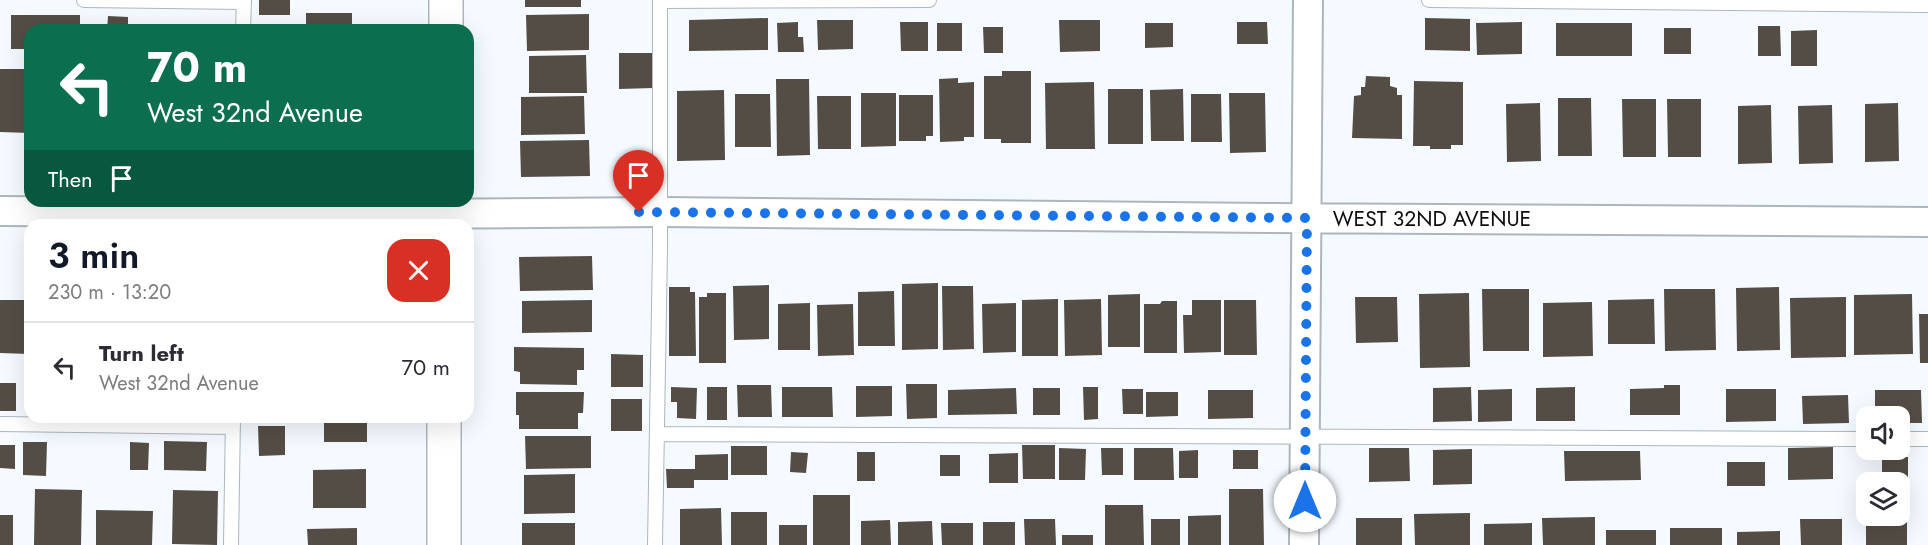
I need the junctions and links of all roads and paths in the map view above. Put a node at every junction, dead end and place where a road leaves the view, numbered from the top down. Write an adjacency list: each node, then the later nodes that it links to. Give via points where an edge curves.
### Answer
1 (84, 0): 7 (lane)
2 (446, 0): 10 (street)
3 (660, 0): 4 (lane); 12 (lane)
4 (929, 0)
5 (1308, 0): 15 (street)
6 (1429, 0): 8 (lane)
7 (244, 1): 9 (lane)
8 (1928, 5)
9 (243, 24)
10 (446, 24)
11 (0, 211): 13 (street, WEST 32ND AVENUE)
12 (661, 212): 14 (street, WEST 32ND AVENUE); 15 (street, WEST 32ND AVENUE); 21 (lane)
13 (238, 213): 14 (street, WEST 32ND AVENUE)
14 (446, 213)
15 (1307, 218): 16 (street, WEST 32ND AVENUE); 22 (street)
16 (1928, 222)
17 (116, 423): 20 (lane)
18 (233, 423): 26 (lane)
19 (444, 423): 27 (street)
20 (0, 424)
21 (657, 434): 22 (lane); 28 (lane)
22 (1305, 436): 23 (lane); 29 (street)
23 (1856, 439)
24 (1910, 439): 25 (lane)
25 (1928, 439)
26 (231, 545)
27 (444, 545)
28 (655, 545)
29 (1304, 545)

